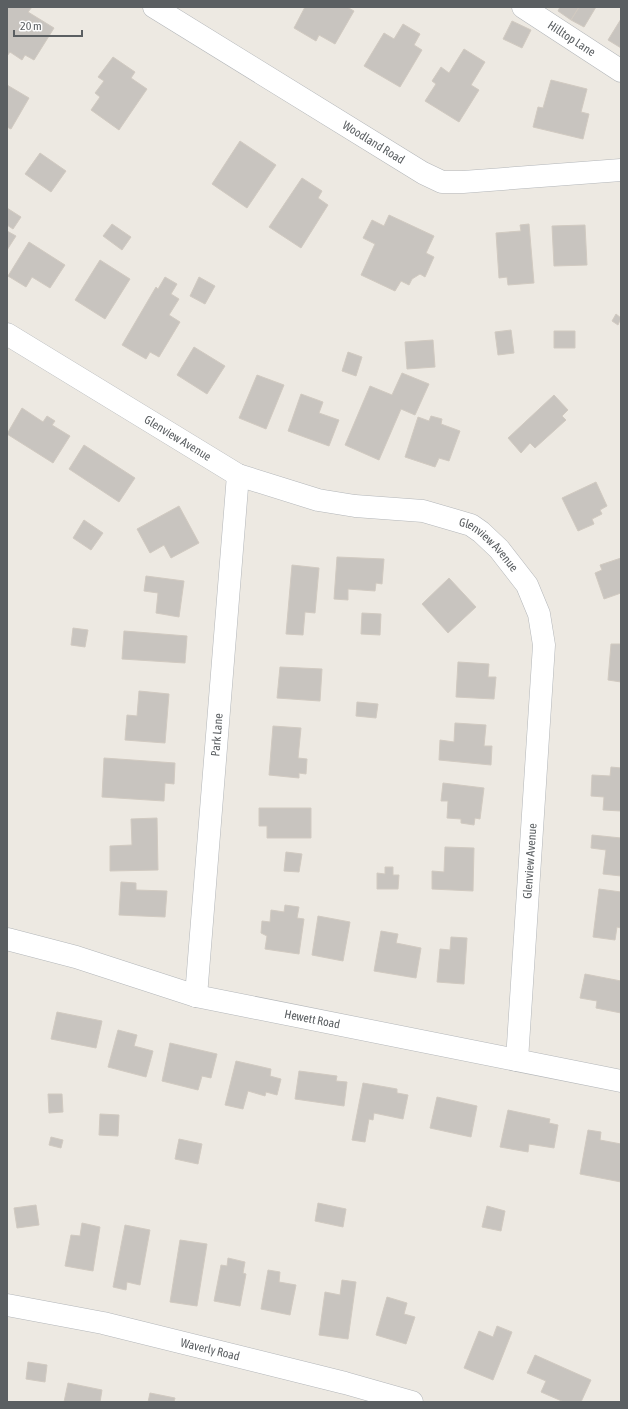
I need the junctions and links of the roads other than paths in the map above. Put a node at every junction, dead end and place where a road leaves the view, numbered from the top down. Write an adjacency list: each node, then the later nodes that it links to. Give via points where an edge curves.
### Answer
1 (154, 7): 4 (street, Woodland Road, via 442,182)
2 (523, 7): 3 (street, Hilltop Lane)
3 (621, 71)
4 (621, 170)
5 (7, 334): 6 (street, Glenview Avenue)
6 (238, 475): 8 (street, Park Lane); 9 (street, Glenview Avenue, via 318,500 355,506 423,511 471,525 490,539 508,559 534,597 544,645)
7 (7, 940): 8 (street, Hewett Road, via 76,957)
8 (196, 996): 9 (street, Hewett Road)
9 (517, 1060): 10 (street, Hewett Road)
10 (621, 1081)
11 (7, 1305): 12 (street, Waverly Road, via 110,1325 345,1382)
12 (412, 1402)

